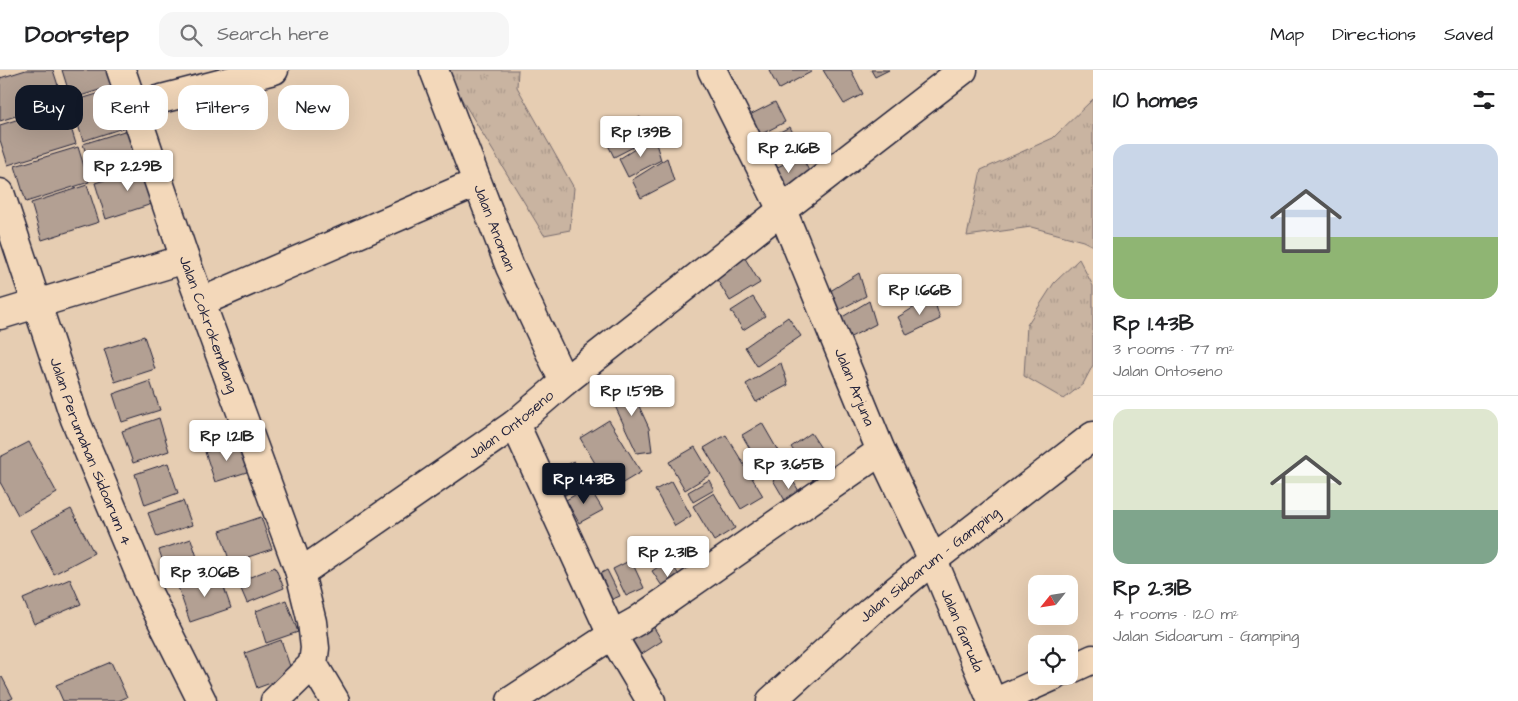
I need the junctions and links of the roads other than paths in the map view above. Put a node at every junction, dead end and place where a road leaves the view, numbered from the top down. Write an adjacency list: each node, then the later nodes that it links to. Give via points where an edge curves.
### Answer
1 (121, 70): 6 (street, Jalan Cokrokembang)
2 (274, 70): 7 (street)
3 (434, 70): 9 (street, Jalan Anoman)
4 (712, 70): 11 (street, Jalan Arjuna)
5 (963, 70): 11 (street, Jalan Ontoseno)
6 (126, 85)
7 (168, 97)
8 (142, 130): 12 (street, Jalan Cokrokembang)
9 (476, 183): 13 (street); 16 (street, Jalan Anoman, via 510,268)
10 (0, 195): 14 (street, Jalan Perumahan Sidoarum 4)
11 (782, 210): 16 (street, Jalan Ontoseno); 19 (street, Jalan Arjuna)
12 (185, 259): 13 (street, Jalan Cokrokembang); 14 (street)
13 (201, 302): 21 (street, Jalan Cokrokembang)
14 (38, 303): 15 (street); 27 (street, Jalan Perumahan Sidoarum 4, via 79,428 147,592)
15 (0, 315)
16 (564, 382): 17 (street, Jalan Ontoseno)
17 (516, 424): 21 (street, Jalan Ontoseno); 22 (street)
18 (1093, 436): 20 (street, Jalan Sidoarum - Gamping)
19 (881, 451): 20 (street, Jalan Arjuna); 22 (street, via 637,621)
20 (933, 560): 32 (street, Jalan Sidoarum - Gamping); 33 (street, Jalan Garuda)
21 (300, 573): 24 (street, Jalan Cokrokembang, via 312,622)
22 (612, 635): 30 (street); 31 (street)
23 (1093, 660): 25 (street)
24 (313, 664): 28 (street); 29 (street)
25 (1078, 666)
26 (1034, 685): 34 (street)
27 (202, 701)
28 (275, 701)
29 (335, 701)
30 (510, 701)
31 (651, 701)
32 (771, 701)
33 (992, 701)
34 (998, 701)

